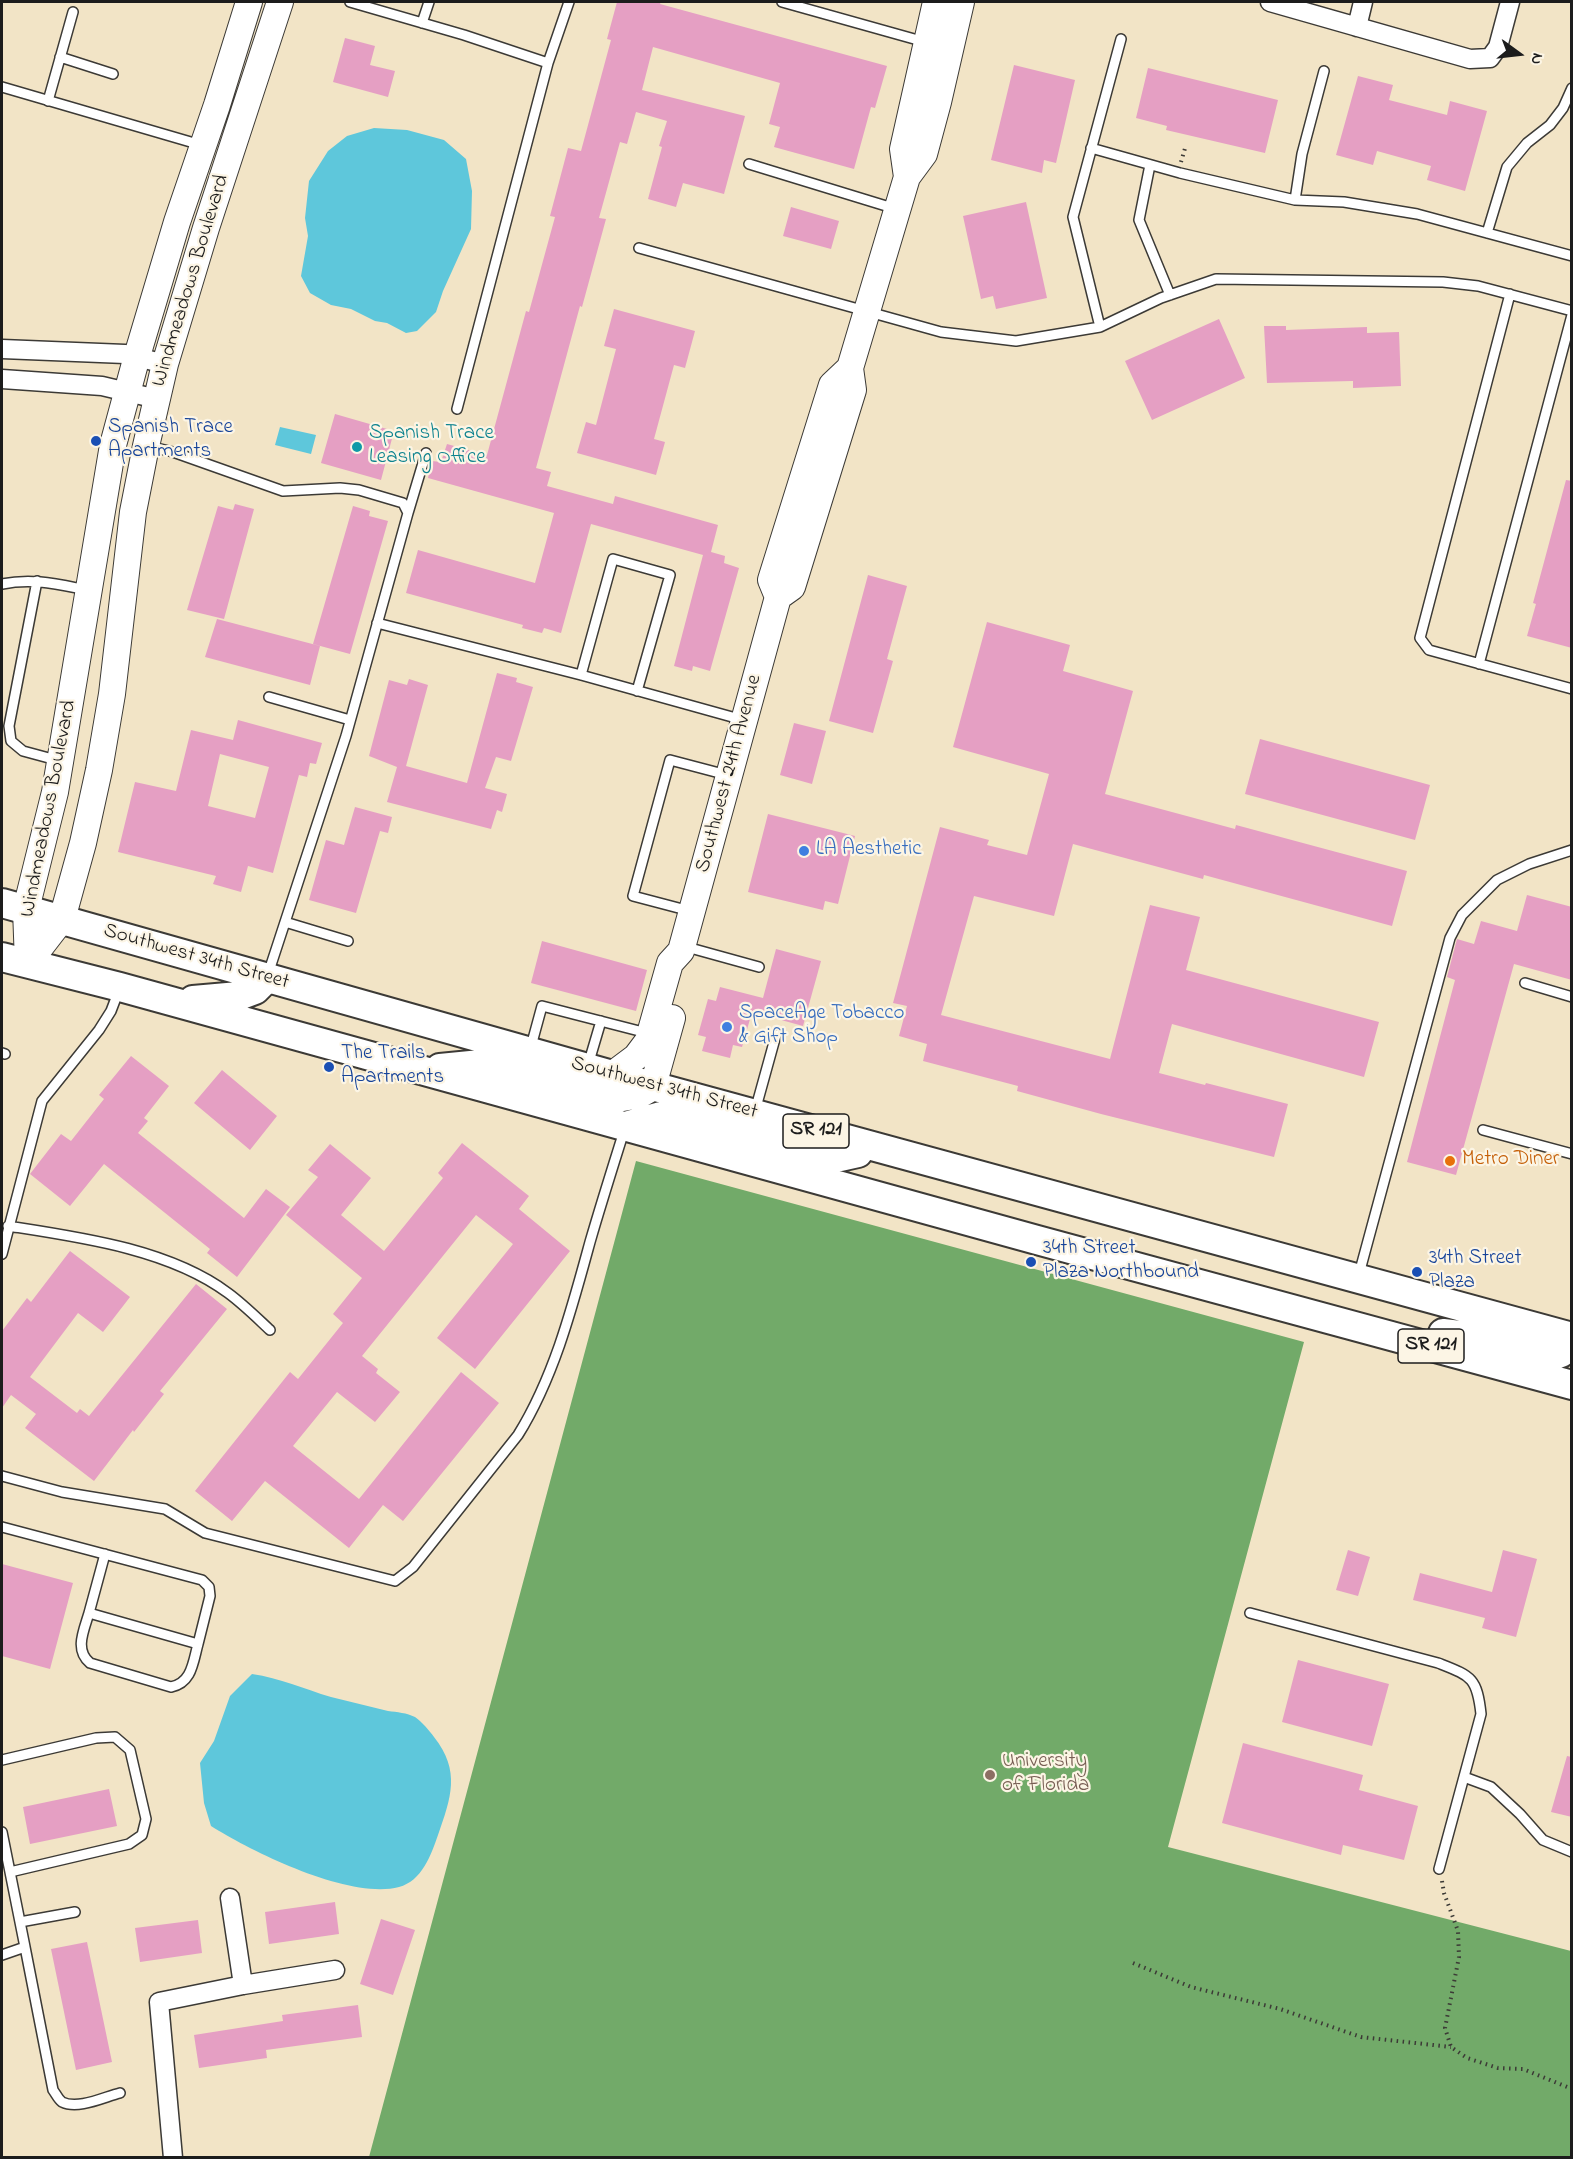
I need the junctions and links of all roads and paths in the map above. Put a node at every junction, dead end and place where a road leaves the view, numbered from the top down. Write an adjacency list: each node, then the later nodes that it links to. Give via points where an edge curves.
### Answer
1 (249, 2): 24 (street, Windmeadows Boulevard)
2 (280, 2): 27 (street, Windmeadows Boulevard)
3 (350, 2): 13 (lane)
4 (429, 2): 13 (lane)
5 (568, 2): 18 (lane)
6 (782, 2): 16 (lane)
7 (936, 2): 16 (street, Southwest 24th Avenue)
8 (961, 2): 31 (street, Southwest 24th Avenue, via 924,154)
9 (1270, 2): 14 (street)
10 (1364, 2): 14 (street)
11 (1510, 2): 14 (street, via 1498,47 1490,58 1470,59)
12 (73, 12): 17 (lane)
13 (422, 23): 18 (lane)
14 (1357, 27)
15 (1121, 39): 26 (lane)
16 (928, 43): 31 (street, Southwest 24th Avenue, via 903,149)
17 (60, 57): 20 (lane); 23 (lane)
18 (549, 63): 48 (lane)
19 (1324, 71): 32 (lane, via 1302,154)
20 (113, 74)
21 (2, 87): 23 (lane)
22 (1572, 88): 34 (lane, via 1550,125 1527,143 1507,167)
23 (48, 101): 24 (lane)
24 (203, 145): 27 (street); 43 (street, Windmeadows Boulevard)
25 (1186, 145): 28 (path)
26 (1091, 148): 30 (lane); 41 (lane, via 1073,217)
27 (231, 153): 44 (street, Windmeadows Boulevard)
28 (1181, 163)
29 (749, 164): 33 (lane)
30 (1150, 165): 32 (lane); 38 (lane, via 1139,220)
31 (907, 177): 33 (street, Southwest 24th Avenue)
32 (1295, 200): 34 (lane, via 1344,202 1417,214)
33 (897, 209): 39 (street, Southwest 24th Avenue)
34 (1487, 233): 36 (lane)
35 (639, 248): 39 (lane)
36 (1572, 256)
37 (1510, 294): 38 (lane, via 1443,282 1216,279); 40 (lane); 57 (lane, via 1420,638 1429,650)
38 (1170, 295): 41 (lane)
39 (866, 311): 41 (lane, via 941,332 1016,341); 63 (street, Southwest 24th Avenue, via 849,368 832,385 774,569 771,580 778,597)
40 (1572, 313): 57 (lane)
41 (1100, 327)
42 (2, 349): 43 (street)
43 (136, 356): 44 (street); 46 (street, Windmeadows Boulevard)
44 (165, 364): 47 (street, Windmeadows Boulevard)
45 (2, 379): 46 (street, via 102,386)
46 (127, 392): 47 (street); 54 (street, Windmeadows Boulevard, via 113,445)
47 (157, 399): 49 (street, Windmeadows Boulevard)
48 (457, 409)
49 (146, 446): 51 (lane, via 283,491 359,489 403,503); 55 (street, Windmeadows Boulevard, via 136,488)
50 (426, 453): 51 (lane)
51 (408, 513): 56 (lane)
52 (37, 581): 53 (lane); 54 (lane); 64 (lane, via 9,726 11,741 23,752)
53 (2, 584)
54 (90, 590): 55 (street); 64 (street, Windmeadows Boulevard)
55 (122, 597): 69 (street, Windmeadows Boulevard, via 99,770)
56 (377, 622): 58 (lane); 62 (lane)
57 (1479, 664): 59 (lane)
58 (581, 675): 60 (lane); 60 (lane, via 613,559 670,575)
59 (1572, 688)
60 (637, 691): 63 (lane)
61 (269, 697): 62 (lane)
62 (350, 720): 70 (lane)
63 (744, 721): 65 (street, Southwest 24th Avenue)
64 (60, 761): 67 (street, Windmeadows Boulevard)
65 (730, 776): 68 (street, Southwest 24th Avenue); 68 (lane, via 670,760 633,896)
66 (1572, 849): 94 (lane, via 1497,880 1462,915 1450,938)
67 (14, 906): 69 (main road, Southwest 34th Street / SR 121); 73 (street, Windmeadows Boulevard)
68 (692, 912): 72 (street, Southwest 24th Avenue)
69 (62, 919): 73 (street, Windmeadows Boulevard); 75 (main road, Southwest 34th Street / SR 121)
70 (285, 922): 71 (lane); 75 (lane)
71 (348, 941)
72 (682, 948): 74 (lane); 81 (street, Southwest 24th Avenue, via 670,963); 86 (street, Southwest 24th Avenue, via 686,966)
73 (15, 960): 77 (main road, SR 121)
74 (759, 967)
75 (266, 979): 79 (main road, via 255,990 239,996); 83 (main road, Southwest 34th Street / SR 121)
76 (1525, 983): 78 (lane)
77 (120, 987): 79 (main road, SR 121); 92 (lane, via 99,1030 42,1101)
78 (1572, 997)
79 (176, 1002): 84 (main road, SR 121)
80 (601, 1021): 81 (lane); 83 (lane, via 542,1006); 85 (lane)
81 (650, 1034): 85 (street, Southwest 24th Avenue, via 643,1049)
82 (776, 1035): 87 (lane)
83 (530, 1052): 85 (main road, Southwest 34th Street / SR 121)
84 (420, 1069): 86 (main road, via 481,1064 617,1098); 88 (main road, SR 121)
85 (600, 1072): 86 (main road, Southwest 34th Street / SR 121)
86 (654, 1086): 87 (main road, Southwest 34th Street / SR 121)
87 (754, 1114): 90 (main road, Southwest 34th Street / SR 121)
88 (626, 1126): 90 (main road, via 661,1116 687,1119 840,1157); 97 (main road, SR 121); 100 (lane, via 572,1309 528,1419 413,1567 395,1581 205,1533 165,1509 62,1492)
89 (1483, 1130): 91 (lane)
90 (877, 1147): 94 (main road, Southwest 34th Street / SR 121)
91 (1572, 1154)
92 (8, 1226): 93 (lane); 95 (lane, via 107,1242 188,1270 228,1292)
93 (2, 1254)
94 (1358, 1278): 96 (main road, Southwest 34th Street / SR 121)
95 (270, 1330)
96 (1572, 1337)
97 (1412, 1341): 98 (main road, via 1443,1333 1552,1356); 99 (main road, SR 121)
98 (1572, 1345)
99 (1572, 1385)
100 (2, 1476)
101 (2, 1527): 102 (lane)
102 (105, 1554): 103 (lane); 105 (lane, via 202,1580 210,1596)
103 (89, 1613): 105 (lane); 105 (lane, via 81,1641 90,1664 171,1687 186,1680)
104 (1250, 1613): 107 (lane, via 1466,1674 1479,1691 1481,1714)
105 (198, 1644)
106 (2, 1760): 111 (lane, via 115,1737 130,1750 146,1819 142,1835 129,1844)
107 (1464, 1778): 109 (lane, via 1491,1787 1543,1840); 110 (lane)
108 (2, 1832): 111 (lane)
109 (1572, 1852)
110 (1439, 1869): 120 (path, via 1458,1931 1459,1957 1444,2028)
111 (10, 1872): 114 (lane)
112 (230, 1898): 119 (street)
113 (75, 1912): 114 (lane)
114 (20, 1922): 115 (lane)
115 (25, 1947): 116 (lane); 122 (lane, via 53,2090 59,2099 71,2104)
116 (2, 1955)
117 (1133, 1963): 120 (path, via 1191,1987 1280,2010 1361,2037)
118 (335, 1970): 119 (street)
119 (243, 1985): 123 (street, via 159,2002)
120 (1451, 2046): 121 (path, via 1467,2058 1498,2068 1523,2069)
121 (1572, 2088)
122 (120, 2093)
123 (173, 2157)

